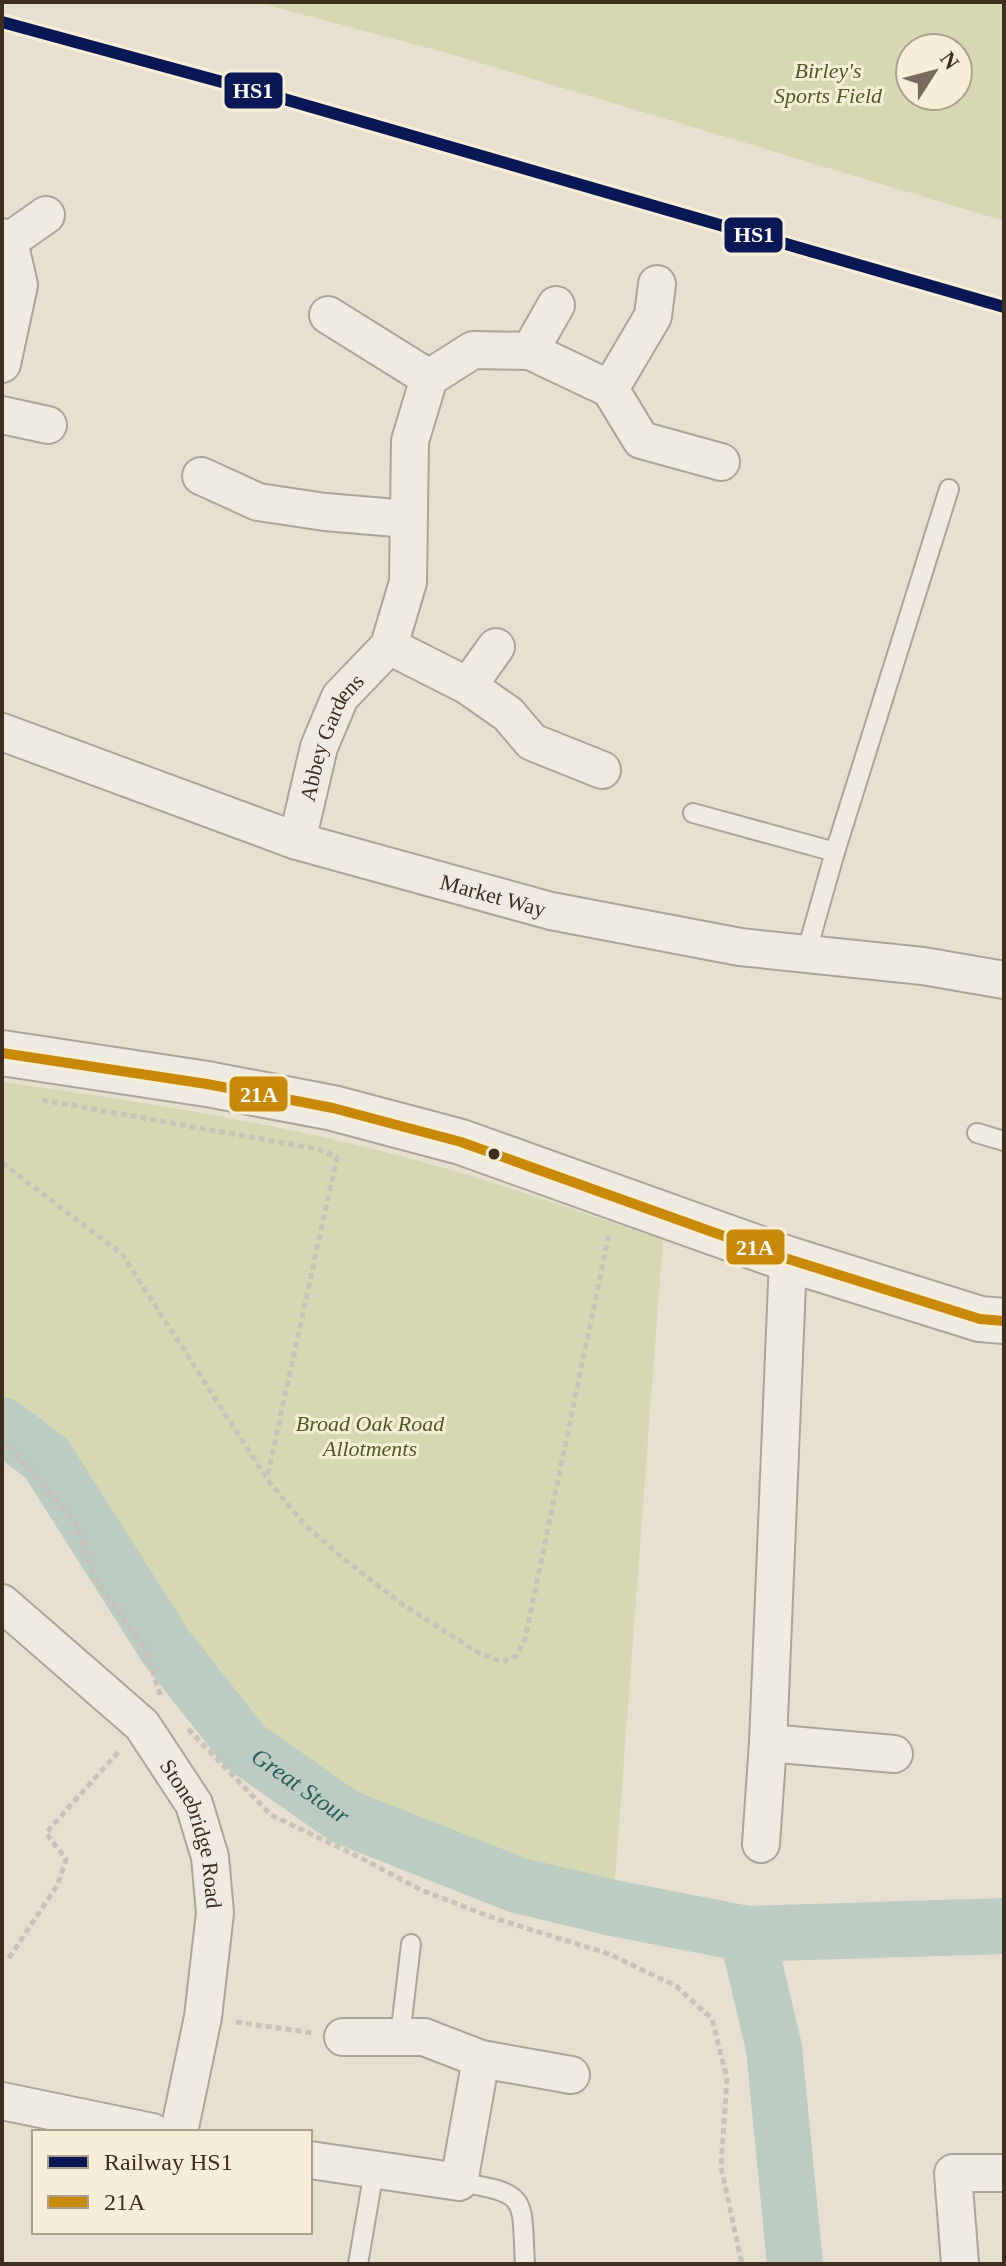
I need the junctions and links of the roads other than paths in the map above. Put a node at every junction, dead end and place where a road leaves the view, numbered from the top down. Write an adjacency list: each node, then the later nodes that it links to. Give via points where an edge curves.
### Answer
1 (46, 215): 2 (street)
2 (5, 239): 7 (street, via 19,285)
3 (657, 284): 9 (street, via 653,316)
4 (556, 305): 6 (street)
5 (328, 315): 8 (street)
6 (530, 351): 8 (street, via 473,350); 9 (street)
7 (2, 364)
8 (429, 378): 15 (street, Abbey Gardens, via 410,441)
9 (610, 389): 12 (street, via 641,440)
10 (2, 415): 11 (street)
11 (48, 425)
12 (721, 462)
13 (201, 476): 15 (street, via 258,502)
14 (949, 489): 23 (lane)
15 (408, 519): 16 (street, Abbey Gardens, via 408,582)
16 (389, 646): 18 (street); 22 (street, Abbey Gardens, via 340,697 319,747)
17 (496, 647): 18 (street)
18 (468, 686): 20 (street, via 508,714 532,742)
19 (2, 732): 22 (street, Market Way)
20 (602, 770)
21 (693, 813): 23 (lane)
22 (297, 841): 24 (street, Market Way, via 551,911 740,947)
23 (835, 852): 24 (lane)
24 (806, 954): 25 (street, Market Way)
25 (1004, 980)
26 (2, 1053): 29 (street, via 333,1108 461,1142)
27 (977, 1133): 28 (lane)
28 (1004, 1141)
29 (788, 1259): 30 (street, via 980,1319); 32 (street)
30 (1004, 1321)
31 (2, 1603): 42 (street, Stonebridge Road, via 152,1712 194,1804 210,1857 215,1913 203,2017)
32 (768, 1743): 33 (street); 34 (street)
33 (894, 1754)
34 (761, 1844)
35 (411, 1944): 37 (lane)
36 (343, 2037): 37 (street)
37 (400, 2037): 38 (street, via 424,2037)
38 (481, 2059): 39 (street); 46 (street)
39 (571, 2075)
40 (2, 2101): 41 (street)
41 (142, 2130)
42 (179, 2130)
43 (312, 2160): 44 (street)
44 (374, 2171): 46 (street); 47 (lane)
45 (1004, 2173): 49 (street, via 953,2173)
46 (459, 2182): 48 (lane, via 512,2194 522,2208)
47 (358, 2264)
48 (525, 2264)
49 (960, 2264)

